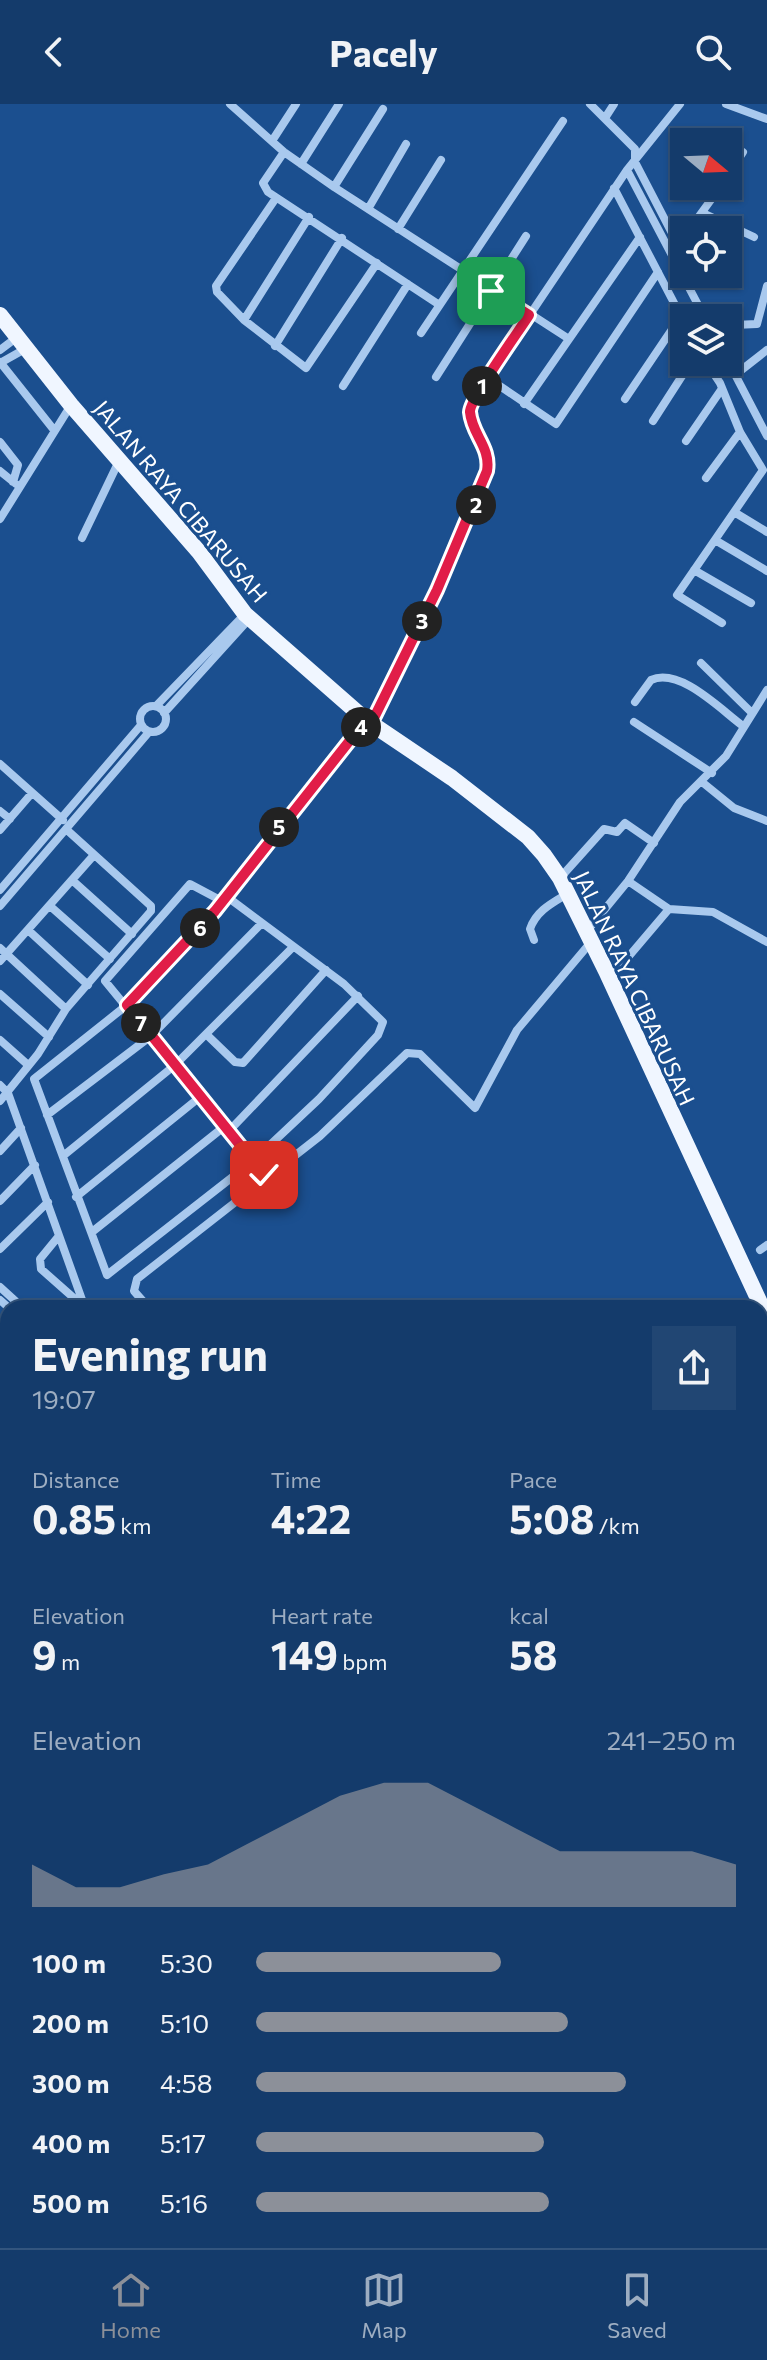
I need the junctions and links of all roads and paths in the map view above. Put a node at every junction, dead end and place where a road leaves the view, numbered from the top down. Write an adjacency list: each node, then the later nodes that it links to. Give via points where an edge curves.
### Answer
1 (230, 104): 10 (street)
2 (246, 104): 10 (street)
3 (296, 104): 14 (street)
4 (339, 104): 19 (street)
5 (590, 104): 11 (street)
6 (614, 104): 11 (street)
7 (680, 104): 18 (street)
8 (726, 104): 12 (street)
9 (383, 109): 21 (street)
10 (239, 113): 14 (street)
11 (605, 118): 18 (street, via 635,149)
12 (767, 119)
13 (563, 121): 36 (street)
14 (272, 141): 16 (street)
15 (406, 144): 25 (street)
16 (284, 152): 19 (street); 23 (street, via 263,183)
17 (441, 160): 29 (street)
18 (635, 162): 20 (street); 30 (street)
19 (301, 164): 21 (street)
20 (627, 170): 22 (street); 43 (street)
21 (334, 187): 25 (street)
22 (614, 188): 32 (street); 45 (street)
23 (276, 198): 28 (street); 46 (street, via 216,286 219,296)
24 (712, 200): 26 (street)
25 (368, 209): 29 (street)
26 (703, 213): 27 (street); 33 (street)
27 (701, 216)
28 (309, 217): 34 (street); 46 (street)
29 (398, 229): 36 (street)
30 (670, 229)
31 (526, 236): 40 (street)
32 (640, 237): 37 (street); 50 (street)
33 (754, 237)
34 (342, 238): 35 (street); 52 (street)
35 (377, 263): 38 (street); 52 (street, via 306,368)
36 (461, 271): 40 (street); 41 (street)
37 (658, 272): 42 (street); 65 (street, via 560,421 550,422)
38 (408, 284): 41 (street); 62 (street)
39 (767, 286): 47 (street, via 757,324)
40 (491, 291): 45 (street); 60 (street)
41 (438, 304): 48 (street)
42 (674, 304)
43 (698, 304)
44 (0, 315): 51 (main road, JALAN RAYA CIBARUSAH)
45 (529, 315): 50 (street); 61 (street)
46 (244, 320): 52 (street)
47 (742, 325)
48 (421, 333)
49 (670, 336): 64 (street)
50 (569, 339): 65 (street)
51 (20, 343): 53 (street); 55 (street); 66 (main road, JALAN RAYA CIBARUSAH)
52 (275, 346)
53 (0, 350)
54 (767, 350): 56 (street)
55 (0, 363): 68 (street)
56 (742, 370)
57 (682, 376): 67 (street)
58 (714, 376): 63 (street)
59 (736, 376): 70 (street)
60 (436, 377)
61 (488, 378): 65 (street); 93 (street, via 469,411 489,459 483,486)
62 (343, 386)
63 (721, 390): 69 (street); 71 (street)
64 (625, 399)
65 (524, 404)
66 (71, 405): 68 (street); 73 (main road, JALAN RAYA CIBARUSAH)
67 (653, 421)
68 (54, 430): 76 (street)
69 (740, 432): 75 (street); 77 (street, via 763,470)
70 (767, 436)
71 (686, 441)
72 (0, 442): 76 (street, via 18,465)
73 (119, 461): 80 (street); 85 (main road, JALAN RAYA CIBARUSAH)
74 (0, 471): 76 (street)
75 (706, 478)
76 (16, 484): 78 (street)
77 (734, 512): 79 (street); 81 (street)
78 (0, 519)
79 (767, 532)
80 (82, 538)
81 (715, 540): 82 (street); 83 (street)
82 (694, 570): 84 (street); 86 (street, via 677,595)
83 (767, 571)
84 (751, 603)
85 (248, 616): 90 (street); 92 (street); 93 (main road, JALAN RAYA CIBARUSAH)
86 (722, 623)
87 (701, 663): 91 (street)
88 (766, 691): 91 (street)
89 (635, 702): 95 (street, via 651,680 669,677)
90 (156, 706): 92 (street); 96 (street, via 143,711)
91 (751, 712): 95 (street)
92 (164, 713): 96 (street, via 160,730)
93 (369, 722): 109 (main road, JALAN RAYA CIBARUSAH, via 528,837); 114 (street)
94 (634, 722): 98 (street)
95 (743, 726): 98 (street)
96 (145, 729): 103 (street); 106 (street)
97 (0, 764): 100 (street)
98 (712, 773): 99 (street)
99 (702, 782): 104 (street, via 734,808); 107 (street, via 680,802)
100 (32, 793): 102 (street); 103 (street)
101 (0, 811): 102 (street)
102 (10, 819): 105 (street)
103 (63, 820): 112 (street)
104 (767, 821)
105 (0, 830)
106 (67, 830): 108 (street); 115 (street)
107 (654, 843): 109 (street, via 625,823 617,832 604,829); 111 (street)
108 (94, 855): 110 (street); 120 (street, via 151,906)
109 (560, 878): 113 (main road, JALAN RAYA CIBARUSAH)
110 (72, 880): 116 (street); 120 (street)
111 (628, 881): 117 (street); 121 (street)
112 (0, 890)
113 (568, 894): 121 (main road, JALAN RAYA CIBARUSAH); 122 (street, via 532,922)
114 (224, 899): 118 (street); 132 (street); 132 (street, via 190,884 106,978)
115 (0, 906)
116 (50, 906): 119 (street); 126 (street)
117 (669, 909): 123 (street, via 706,910); 128 (street, via 624,962)
118 (261, 924): 124 (street); 135 (street)
119 (28, 930): 125 (street); 129 (street)
120 (132, 934): 126 (street)
121 (589, 936): 128 (main road, JALAN RAYA CIBARUSAH); 151 (street, via 517,1030 475,1108 420,1054 407,1053)
122 (534, 940)
123 (767, 942)
124 (293, 947): 127 (street); 134 (street)
125 (2, 954): 133 (street)
126 (110, 959): 129 (street)
127 (326, 970): 131 (street); 134 (street, via 243,1063 235,1062)
128 (606, 971): 161 (main road, JALAN RAYA CIBARUSAH)
129 (88, 985): 133 (street)
130 (0, 994): 136 (street)
131 (358, 996): 146 (street); 149 (street, via 383,1022 378,1035)
132 (127, 1005): 135 (street); 144 (street, via 34,1079)
133 (66, 1009): 136 (street)
134 (207, 1035): 139 (street)
135 (151, 1036): 139 (street); 144 (street)
136 (49, 1037): 138 (street)
137 (0, 1040): 138 (street)
138 (27, 1064): 141 (street)
139 (175, 1065): 142 (street); 148 (street)
140 (0, 1085): 141 (street)
141 (8, 1093): 143 (street); 145 (street)
142 (200, 1097): 146 (street); 152 (street)
143 (0, 1101)
144 (47, 1115): 148 (street)
145 (21, 1128): 147 (street); 150 (street)
146 (227, 1129): 149 (street); 155 (street)
147 (0, 1151)
148 (63, 1156): 152 (street)
149 (253, 1161): 151 (street); 155 (street, via 107,1275)
150 (35, 1165): 153 (street); 154 (street)
151 (267, 1178): 160 (street, via 137,1279 134,1291)
152 (76, 1197): 155 (street)
153 (0, 1201)
154 (48, 1202): 156 (street); 157 (street)
155 (92, 1232)
156 (58, 1237): 158 (street, via 40,1259 41,1269); 159 (street)
157 (0, 1249)
158 (76, 1300)
159 (82, 1300)
160 (142, 1300)
161 (759, 1300)

